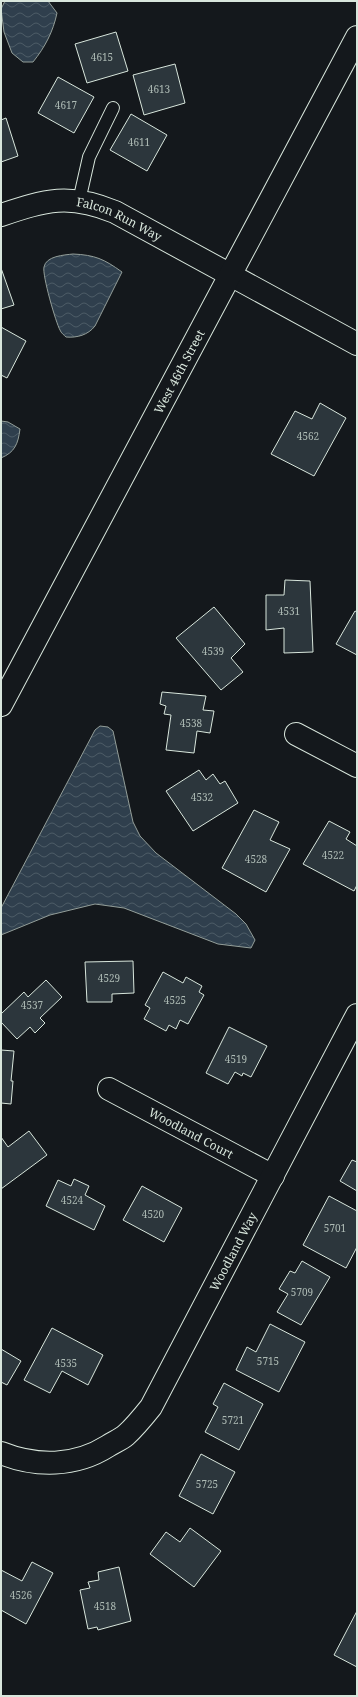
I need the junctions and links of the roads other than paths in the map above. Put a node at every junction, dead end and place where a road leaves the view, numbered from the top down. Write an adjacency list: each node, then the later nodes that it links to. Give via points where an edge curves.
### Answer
1 (357, 37): 5 (street, West 46th Street)
2 (113, 108): 3 (lane, via 89,157)
3 (79, 201): 4 (street, Falcon Run Way, via 43,202); 5 (street, Falcon Run Way, via 115,212)
4 (1, 215)
5 (229, 275): 6 (street, Falcon Run Way); 7 (street, West 46th Street)
6 (357, 344)
7 (1, 705)
8 (296, 734): 9 (street)
9 (357, 766)
10 (357, 1015): 12 (street, Woodland Way)
11 (109, 1089): 12 (street, Woodland Court)
12 (273, 1176): 13 (street, Woodland Way, via 151,1407 126,1436 93,1455 66,1462 48,1463 19,1459)
13 (1, 1453)

